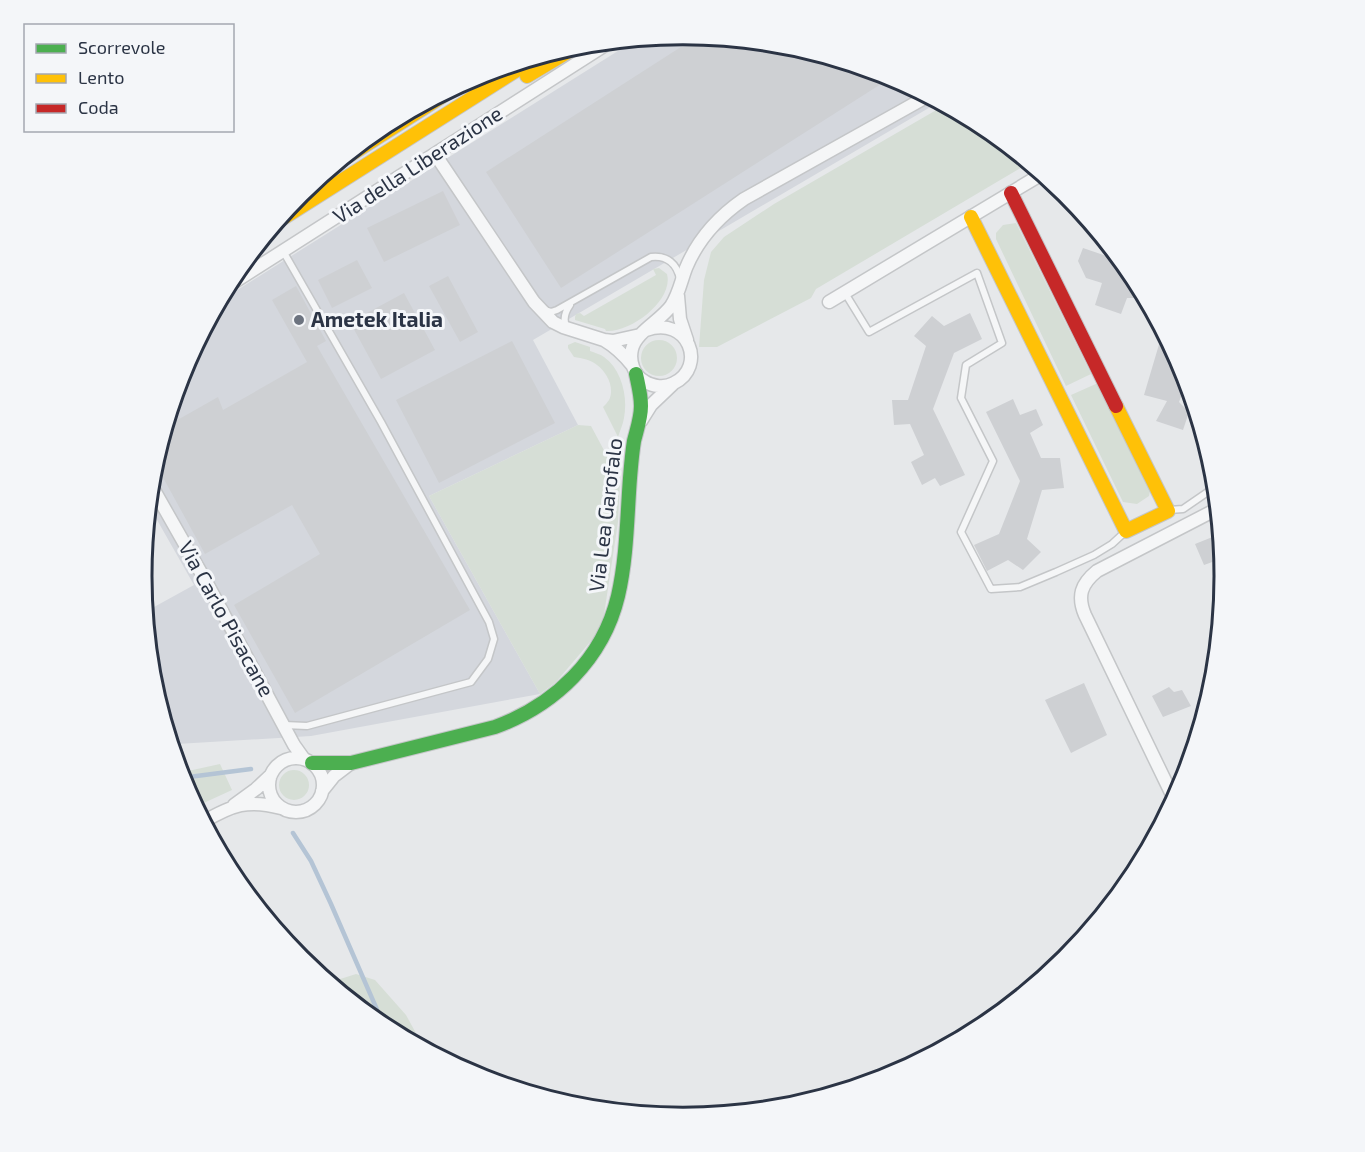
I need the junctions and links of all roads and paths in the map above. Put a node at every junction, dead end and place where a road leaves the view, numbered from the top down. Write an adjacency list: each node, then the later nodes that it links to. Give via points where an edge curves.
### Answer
1 (593, 53): 6 (street, Via della Liberazione)
2 (551, 62): 5 (main road)
3 (512, 73): 5 (main road)
4 (919, 101): 13 (street, via 724,214 704,236)
5 (394, 148): 9 (main road)
6 (435, 154): 11 (street, Via della Liberazione); 17 (street)
7 (1035, 179): 8 (street)
8 (1011, 193): 10 (street); 27 (main road)
9 (303, 206)
10 (971, 217): 14 (street); 29 (main road)
11 (283, 251): 12 (street, Via della Liberazione); 30 (lane, via 381,422 489,622 494,639 488,659 471,682 307,726)
12 (245, 275)
13 (680, 288): 15 (lane, via 673,263 664,257 651,257); 19 (street, via 669,308); 21 (street, via 680,319)
14 (845, 293): 16 (street); 29 (lane, via 869,332 977,273 1002,343 966,365 961,398 993,461 961,532 991,589 1020,587 1056,572 1094,555)
15 (575, 301): 17 (lane, via 552,312); 18 (lane, via 565,316)
16 (830, 302)
17 (540, 309): 18 (street, via 557,325)
18 (569, 329): 20 (street)
19 (643, 332): 20 (street, via 620,340); 21 (street, via 655,327 674,329); 22 (street, via 632,349)
20 (604, 340): 22 (street, via 622,353)
21 (688, 342): 23 (street, via 689,366)
22 (634, 370): 23 (street, via 653,386); 24 (main road, Via Lea Garofalo, via 641,401)
23 (674, 384): 24 (street, Via Lea Garofalo, via 651,405)
24 (638, 427): 32 (main road, Via Lea Garofalo, via 618,597 601,640 572,680 537,708 495,727)
25 (1207, 493): 27 (lane, via 1183,509)
26 (158, 497): 30 (street, Via Carlo Pisacane)
27 (1168, 510): 29 (main road)
28 (1210, 513): 35 (street, via 1097,571 1088,578 1081,596 1085,615)
29 (1125, 531)
30 (284, 724): 31 (street, Via Carlo Pisacane, via 294,745); 33 (street, Via Carlo Pisacane, via 285,750)
31 (308, 761): 32 (main road, Via Lea Garofalo); 33 (street, Via Lea Garofalo, via 295,758); 36 (street, via 318,769)
32 (351, 763): 36 (street, Via Lea Garofalo)
33 (279, 764): 34 (street, Via Lea Garofalo)
34 (271, 775): 37 (street, via 272,798); 38 (street, Via Lea Garofalo)
35 (1169, 788)
36 (322, 791): 37 (street, Via Lea Garofalo, via 307,809)
37 (284, 808): 38 (street, Via Lea Garofalo, via 258,803)
38 (228, 809): 39 (street, Via Lea Garofalo)
39 (210, 818)

